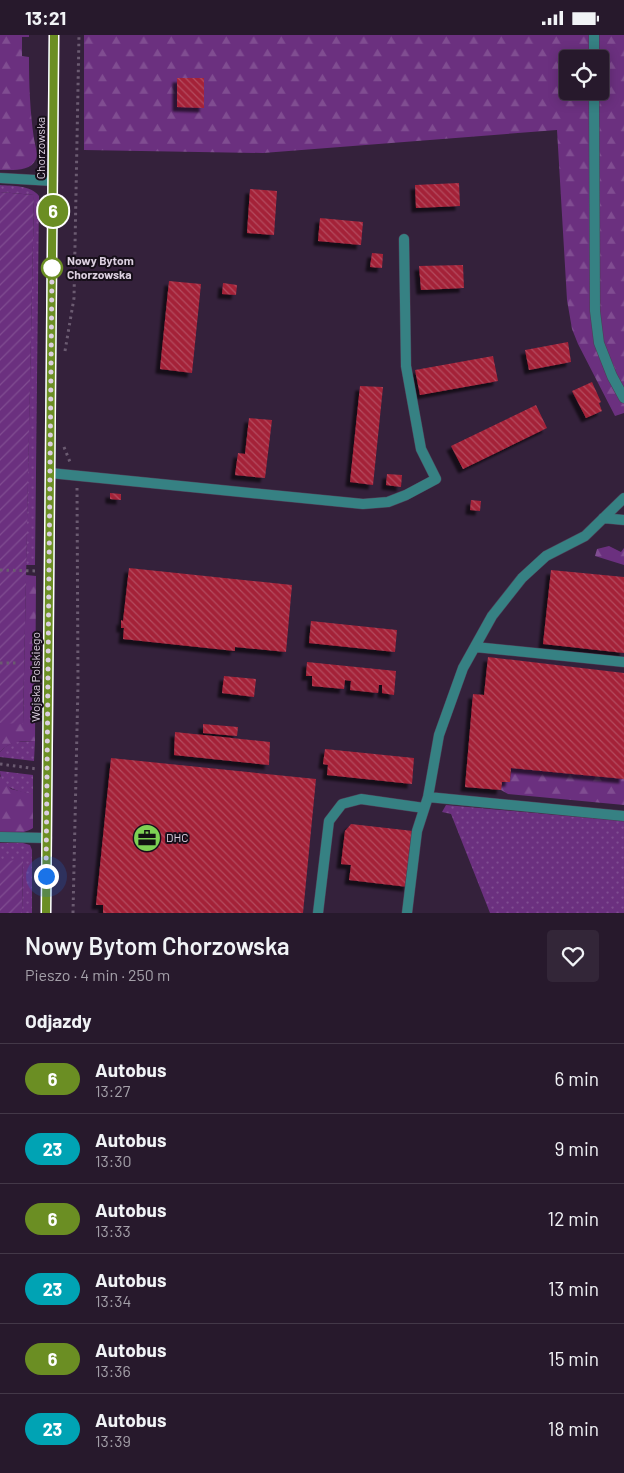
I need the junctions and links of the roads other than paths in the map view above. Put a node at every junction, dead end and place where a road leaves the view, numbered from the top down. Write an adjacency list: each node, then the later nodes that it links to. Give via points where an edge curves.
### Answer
1 (54, 35): 6 (street, Chorzowska)
2 (594, 35): 3 (lane)
3 (594, 50)
4 (594, 100): 8 (lane, via 595,311 600,343)
5 (0, 178): 6 (lane)
6 (53, 181): 9 (street, Chorzowska)
7 (404, 239): 10 (lane, via 406,366 421,449 436,479 388,502 363,504)
8 (624, 398)
9 (50, 441): 10 (street, Wojska Polskiego)
10 (50, 473): 20 (street, Wojska Polskiego)
11 (624, 498): 12 (lane)
12 (604, 518): 13 (lane); 14 (lane, via 585,536 546,556 522,578 492,616)
13 (624, 520)
14 (475, 647): 15 (lane); 16 (lane, via 463,668 439,735)
15 (624, 662)
16 (428, 797): 17 (lane); 18 (lane)
17 (424, 809): 22 (lane, via 361,799 342,804 329,821); 23 (lane, via 417,831)
18 (624, 816)
19 (0, 837): 20 (lane)
20 (47, 839): 21 (street, Wojska Polskiego)
21 (46, 913)
22 (318, 913)
23 (407, 913)

